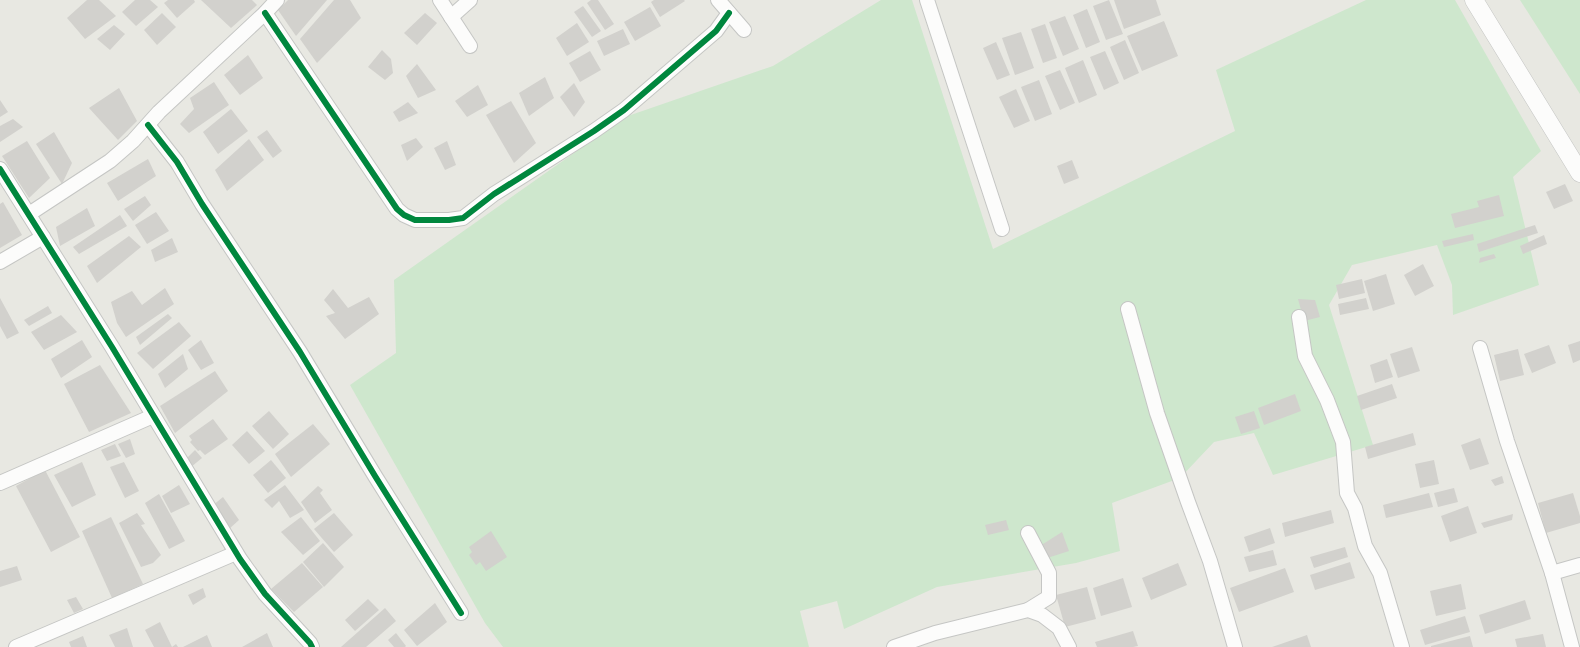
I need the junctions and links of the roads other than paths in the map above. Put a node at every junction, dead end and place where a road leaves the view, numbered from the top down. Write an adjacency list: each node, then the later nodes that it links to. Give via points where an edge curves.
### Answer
1 (277, 0): 7 (street)
2 (440, 0): 9 (street)
3 (470, 0): 9 (street)
4 (718, 0): 8 (street)
5 (927, 0): 16 (street)
6 (1474, 0): 14 (street)
7 (265, 13): 8 (street, via 397,209 415,220 449,220 463,218 494,194 624,110 716,31); 12 (street)
8 (729, 13): 10 (street)
9 (451, 17): 11 (street)
10 (744, 30)
11 (470, 46)
12 (148, 124): 15 (street, via 110,161); 29 (street, via 177,162 300,352)
13 (0, 169): 15 (street)
14 (1580, 173)
15 (29, 214): 17 (street)
16 (1002, 230)
17 (43, 237): 18 (street); 22 (street)
18 (0, 262)
19 (1128, 309): 35 (street, via 1157,413 1210,561)
20 (1299, 317): 36 (street, via 1306,356 1343,442 1347,493 1355,508 1365,546 1380,573)
21 (1480, 348): 27 (street)
22 (153, 416): 23 (street); 25 (street)
23 (0, 483)
24 (1028, 533): 28 (street, via 1049,573 1049,597)
25 (236, 553): 30 (street); 32 (street, via 265,594)
26 (1580, 565): 27 (street)
27 (1552, 573): 37 (street)
28 (1028, 610): 33 (street, via 935,633); 34 (street, via 1042,615 1059,628)
29 (461, 613)
30 (42, 642): 31 (street)
31 (16, 647)
32 (312, 647)
33 (894, 647)
34 (1069, 647)
35 (1235, 647)
36 (1402, 647)
37 (1572, 647)

